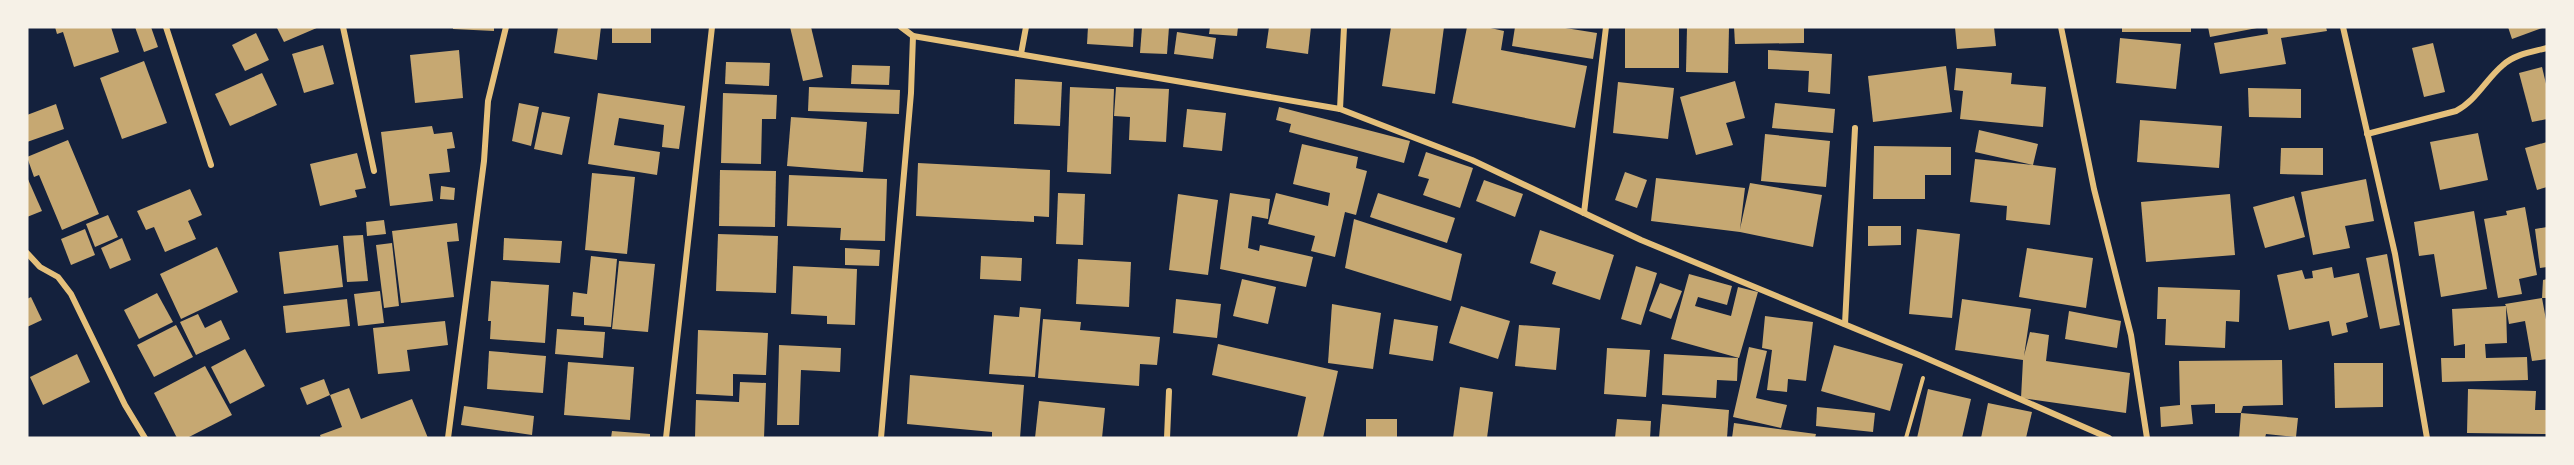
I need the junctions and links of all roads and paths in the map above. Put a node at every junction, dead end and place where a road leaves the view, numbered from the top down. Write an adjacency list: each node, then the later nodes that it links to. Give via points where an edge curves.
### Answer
1 (166, 27): 17 (street)
2 (344, 27): 18 (street)
3 (506, 27): 25 (street, via 488,101 484,161)
4 (712, 27): 26 (street)
5 (901, 27): 11 (street)
6 (1026, 27): 13 (street)
7 (1344, 27): 14 (street)
8 (1606, 27): 19 (street)
9 (2061, 27): 31 (street, via 2094,189 2131,335)
10 (2343, 27): 16 (street)
11 (913, 36): 13 (street); 27 (street)
12 (2547, 48): 16 (street, via 2513,57 2456,111)
13 (1021, 54): 14 (street)
14 (1340, 109): 19 (street, via 1472,160)
15 (1855, 128): 21 (street)
16 (2367, 134): 32 (street, via 2395,254)
17 (211, 165)
18 (374, 171)
19 (1584, 213): 21 (street)
20 (27, 253): 24 (street, via 40,267 58,276 71,294 125,405)
21 (1845, 324): 22 (street)
22 (1928, 359): 29 (path); 30 (street)
23 (1169, 391): 28 (street)
24 (146, 438)
25 (448, 438)
26 (666, 438)
27 (881, 438)
28 (1167, 438)
29 (1906, 438)
30 (2109, 438)
31 (2147, 438)
32 (2427, 438)

